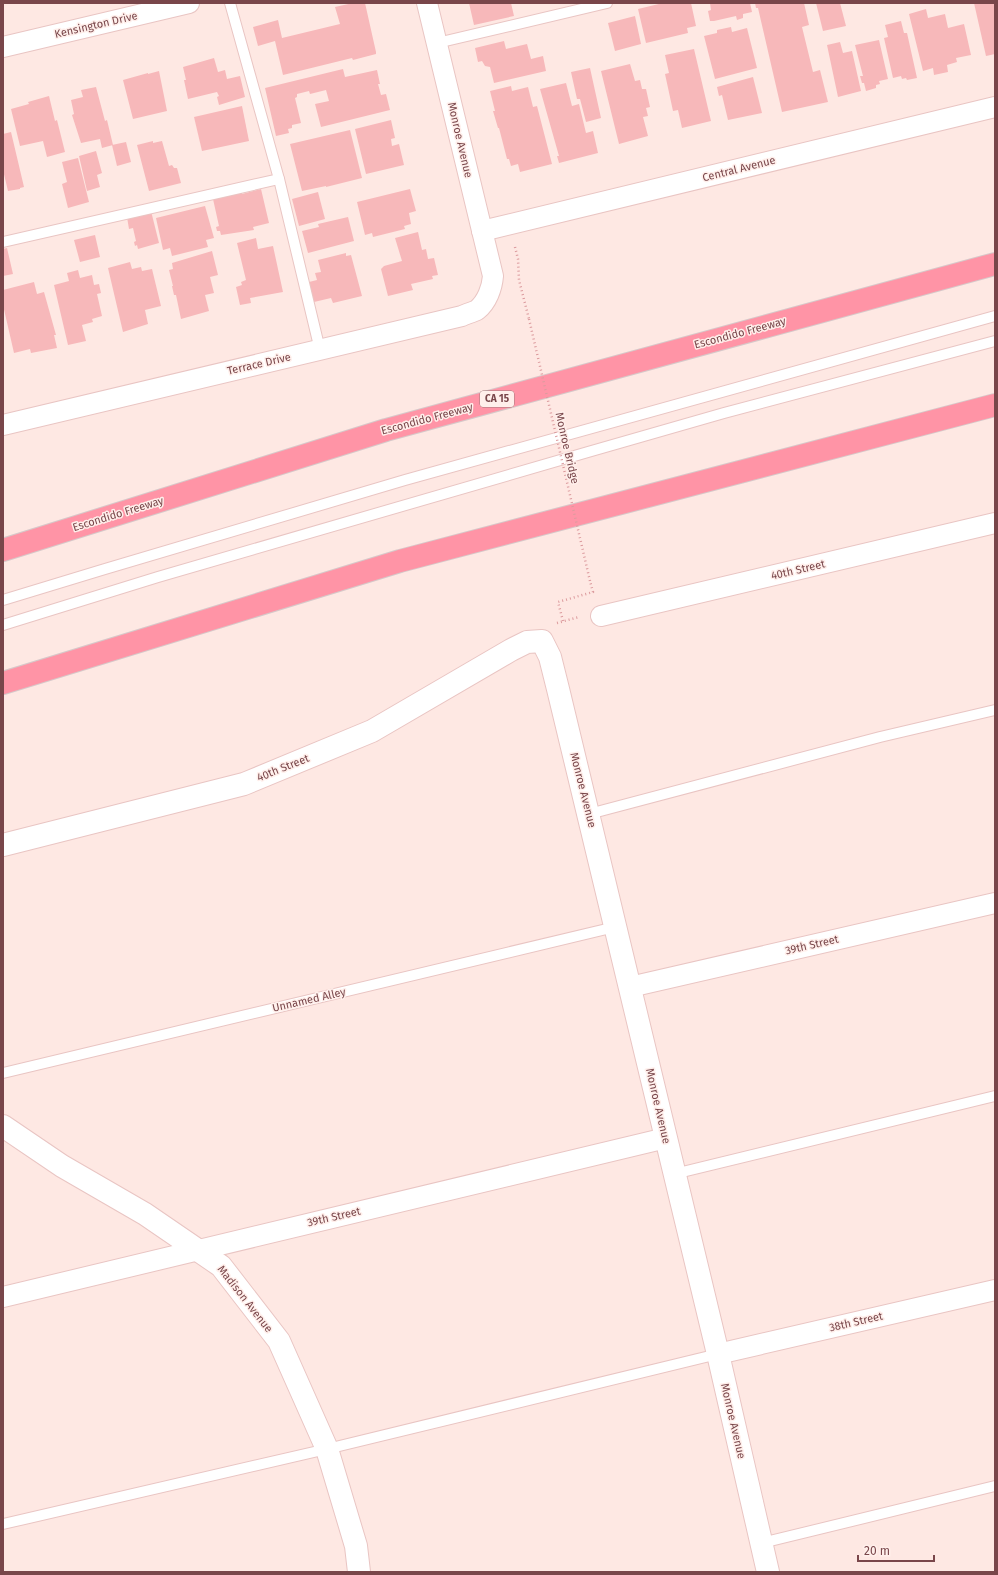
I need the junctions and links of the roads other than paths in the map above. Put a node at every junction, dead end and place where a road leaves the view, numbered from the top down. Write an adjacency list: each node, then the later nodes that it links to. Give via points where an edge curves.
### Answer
1 (189, 3): 6 (street, Kensington Drive)
2 (230, 3): 8 (lane)
3 (427, 3): 5 (street, Monroe Avenue)
4 (607, 3): 5 (lane)
5 (437, 43): 9 (street, Monroe Avenue)
6 (3, 47)
7 (995, 107): 9 (street, Central Avenue)
8 (279, 179): 10 (lane); 15 (lane)
9 (482, 231): 12 (street, Monroe Avenue)
10 (3, 242)
11 (995, 264): 19 (highway, Escondido Freeway / CA 15, via 386,430)
12 (493, 276): 15 (street, Terrace Drive, via 487,299 477,310 462,316)
13 (995, 316): 20 (lane, via 405,480)
14 (995, 341): 22 (lane, via 724,413 158,577)
15 (320, 350): 17 (street, Terrace Drive)
16 (995, 405): 24 (highway, via 400,561)
17 (3, 425)
18 (995, 523): 21 (street, 40th Street)
19 (3, 550)
20 (3, 600)
21 (601, 616)
22 (3, 625)
23 (542, 641): 26 (street, Monroe Avenue, via 550,657); 27 (street, 40th Street, via 527,642 511,650 372,731 244,784)
24 (3, 683)
25 (995, 710): 26 (lane, via 880,737)
26 (589, 814): 29 (street, Monroe Avenue)
27 (3, 845)
28 (995, 903): 30 (street, 39th Street)
29 (615, 927): 30 (street, Monroe Avenue); 31 (lane, Unnamed Alley)
30 (630, 987): 34 (street, Monroe Avenue)
31 (3, 1073)
32 (995, 1096): 35 (lane)
33 (3, 1126): 36 (street, Madison Avenue, via 62,1166 145,1214)
34 (666, 1138): 35 (street, Monroe Avenue); 36 (street, 39th Street)
35 (674, 1174): 39 (street, Monroe Avenue)
36 (196, 1249): 38 (street, 39th Street); 40 (street, Madison Avenue, via 221,1266 278,1341)
37 (995, 1290): 39 (street, 38th Street)
38 (3, 1296)
39 (718, 1354): 40 (lane); 43 (street, Monroe Avenue)
40 (327, 1449): 42 (lane); 44 (street, Madison Avenue, via 356,1546)
41 (995, 1486): 43 (lane)
42 (3, 1524)
43 (762, 1543): 45 (street, Monroe Avenue)
44 (359, 1572)
45 (768, 1572)

